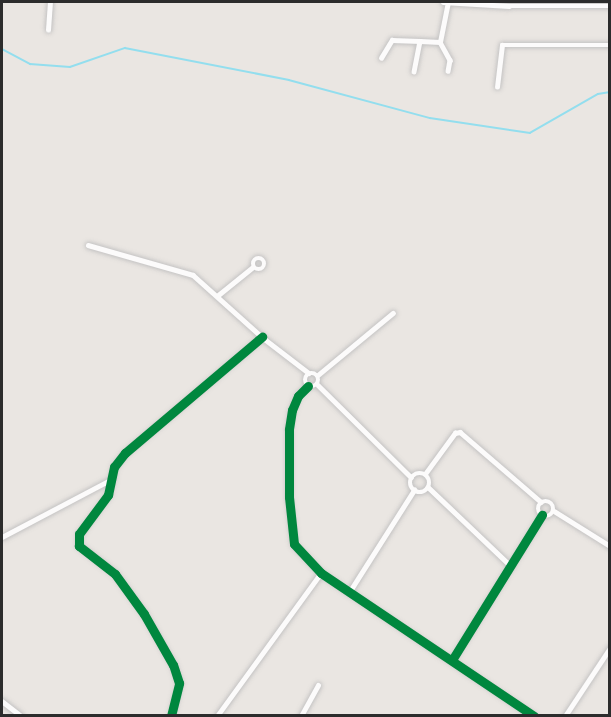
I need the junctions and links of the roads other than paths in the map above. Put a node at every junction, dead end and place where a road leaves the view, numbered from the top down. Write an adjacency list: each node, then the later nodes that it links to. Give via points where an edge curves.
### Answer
1 (50, 2): 6 (street)
2 (443, 2): 3 (street)
3 (448, 2): 4 (street); 8 (street)
4 (548, 4): 5 (street)
5 (609, 6)
6 (48, 30)
7 (420, 41): 8 (street); 10 (street, via 392,40); 11 (street)
8 (440, 42): 12 (street, via 448,53)
9 (609, 45): 13 (street, via 502,45)
10 (381, 58)
11 (414, 71)
12 (448, 71)
13 (497, 87)
14 (88, 245): 16 (street, via 185,271)
15 (253, 267): 16 (street)
16 (217, 296): 18 (street)
17 (393, 313): 20 (street)
18 (262, 337): 19 (street); 25 (street, via 125,453 114,467)
19 (309, 373): 20 (street); 22 (street, via 305,378)
20 (318, 375): 21 (street)
21 (318, 385): 22 (street); 24 (street)
22 (308, 386): 34 (street, via 298,396 289,430 291,522 294,544)
23 (425, 474): 24 (street); 26 (street); 28 (street, via 455,433 460,432)
24 (411, 477): 27 (street)
25 (112, 479): 31 (street); 42 (street, via 108,495 77,541 80,548 115,574 173,665 179,683)
26 (428, 488): 27 (street, via 422,492); 33 (street)
27 (414, 490): 35 (street)
28 (542, 502): 29 (street, via 550,502); 30 (street)
29 (554, 511): 30 (street); 32 (street)
30 (542, 515): 33 (street)
31 (2, 537)
32 (609, 546)
33 (511, 566): 37 (street)
34 (321, 573): 35 (street); 43 (street)
35 (350, 591): 37 (street)
36 (609, 648): 47 (street)
37 (452, 660): 40 (street)
38 (318, 685): 44 (street)
39 (2, 701): 41 (street)
40 (521, 708): 45 (street); 46 (street)
41 (21, 716)
42 (171, 716)
43 (217, 716)
44 (301, 716)
45 (516, 716)
46 (534, 716)
47 (565, 716)

